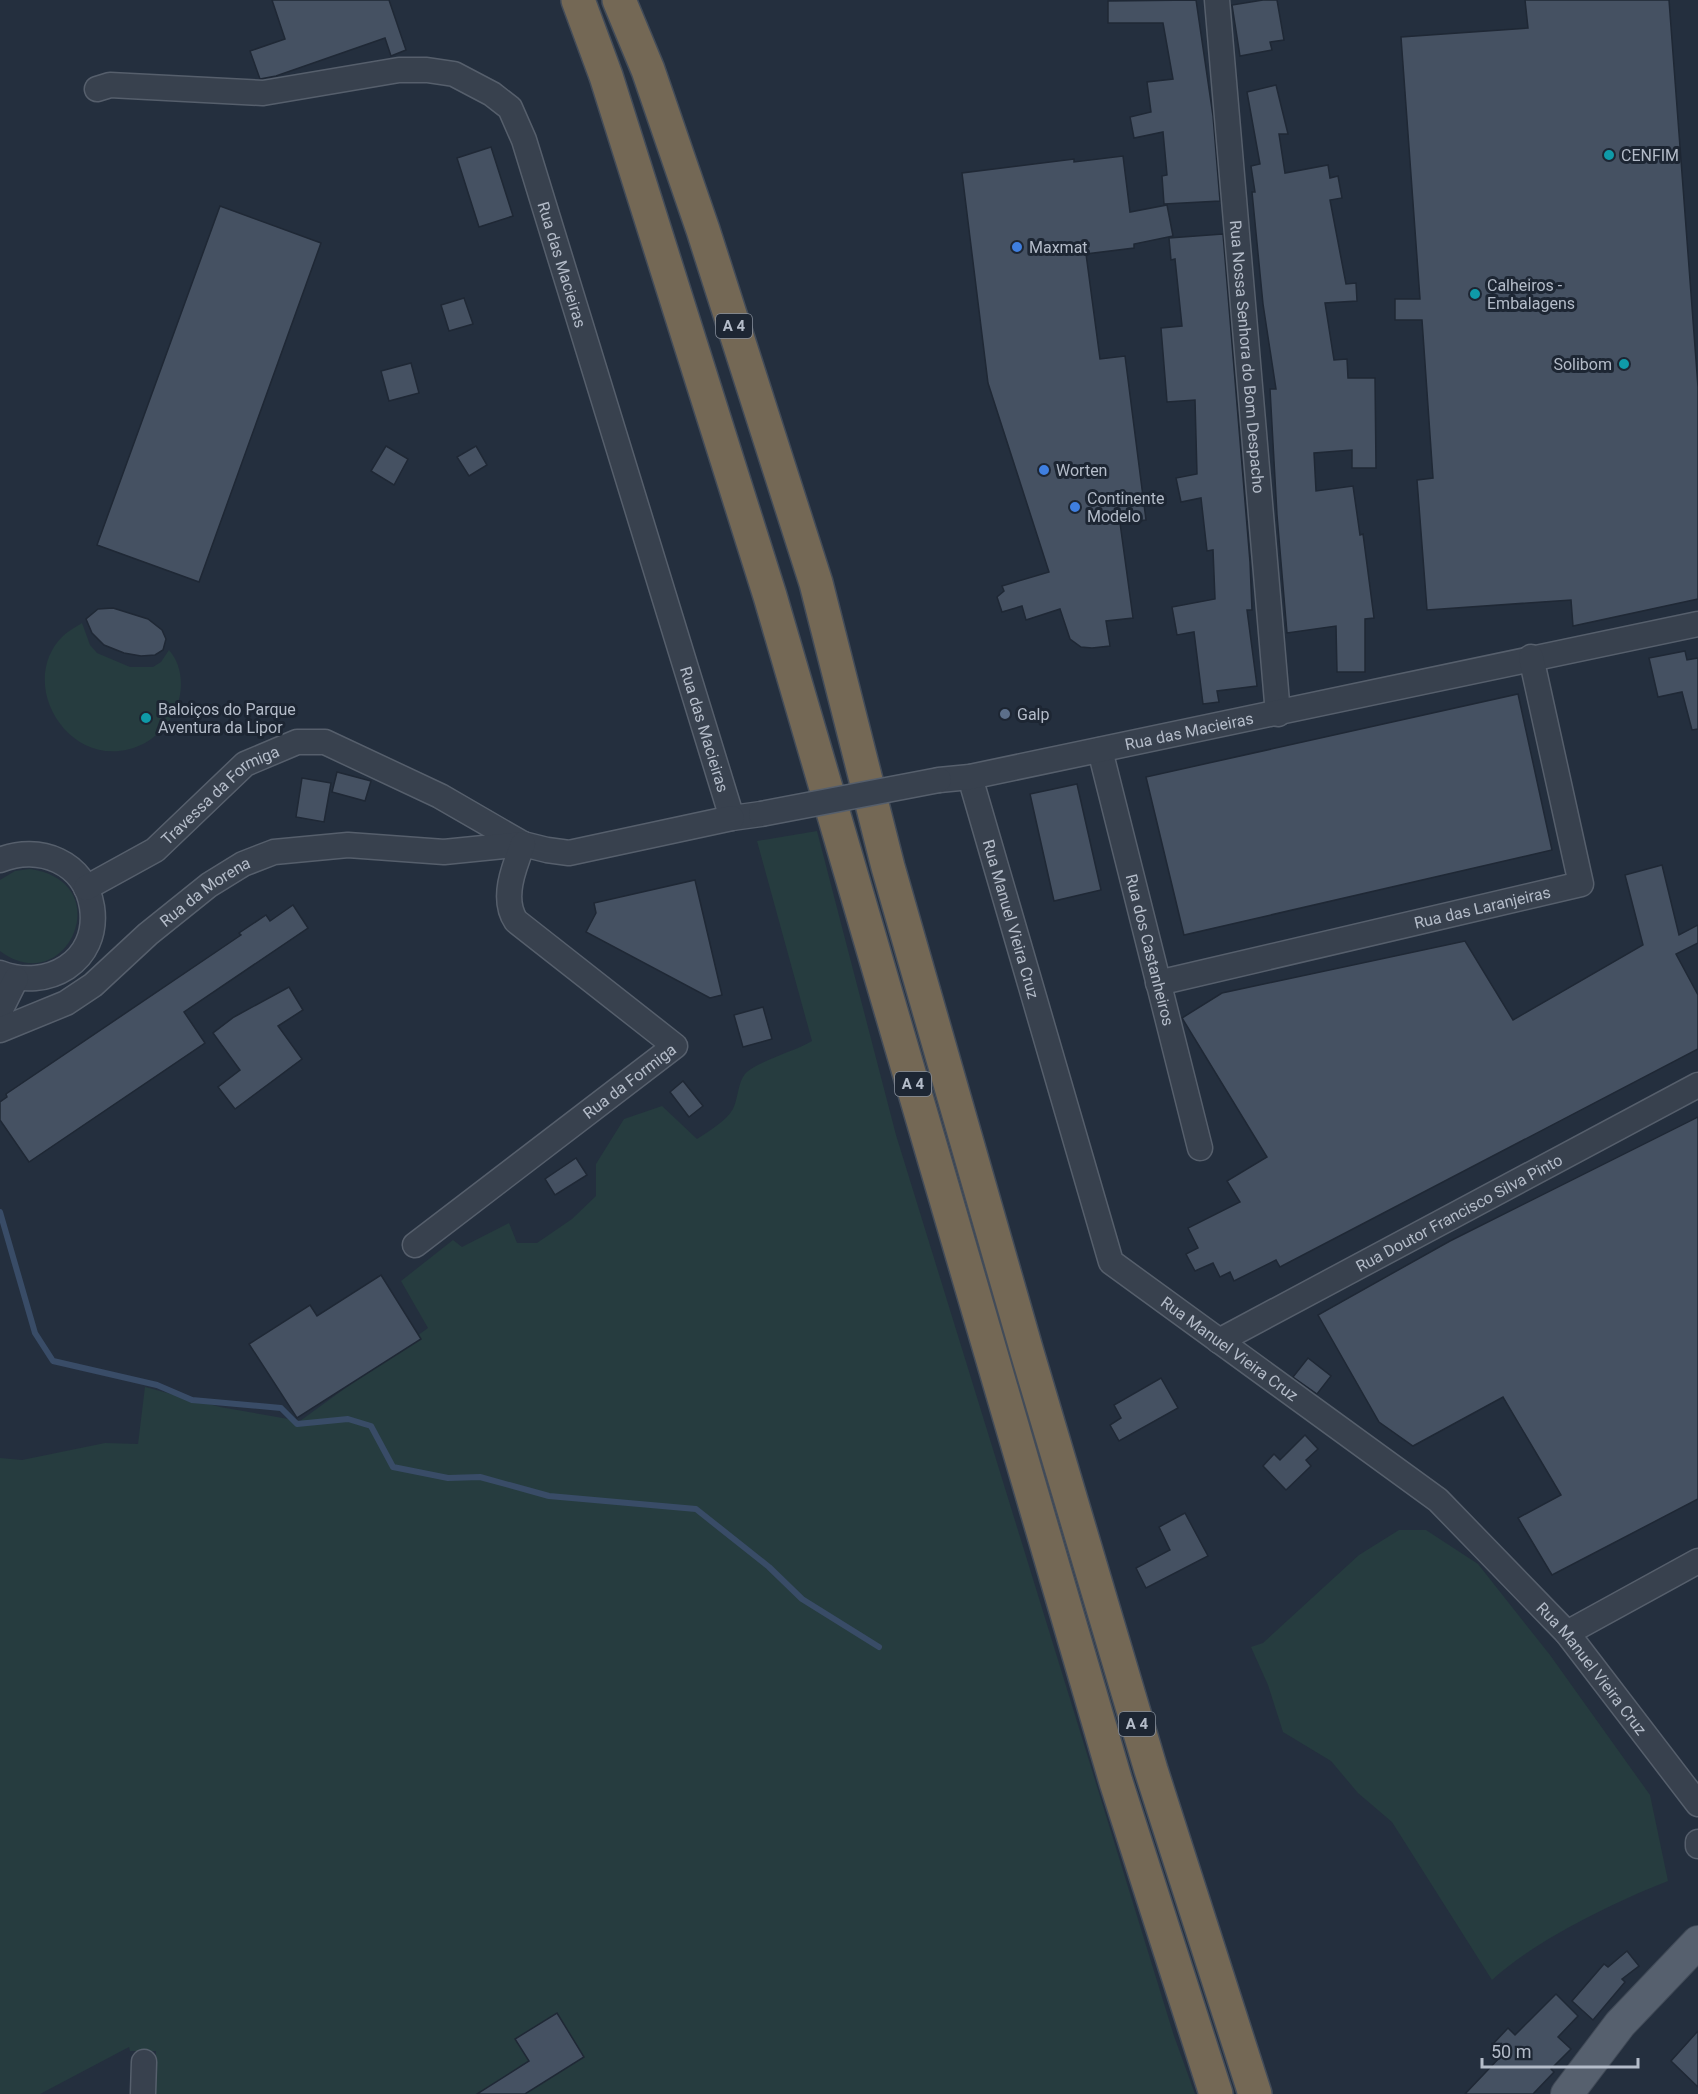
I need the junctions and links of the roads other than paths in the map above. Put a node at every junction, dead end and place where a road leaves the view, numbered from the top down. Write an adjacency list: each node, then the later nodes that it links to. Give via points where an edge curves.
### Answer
1 (578, 0): 30 (highway, A 4, via 606,76 770,596 1116,1782)
2 (619, 0): 5 (highway, A 4)
3 (638, 0): 5 (highway)
4 (1217, 0): 9 (street, Rua Nossa Senhora do Bom Despacho)
5 (648, 70): 31 (highway, A 4, via 816,583 888,867 1027,1352 1151,1770)
6 (98, 90): 12 (street, Rua das Macieiras, via 110,85 263,93 399,70 427,70 454,74 510,108 524,140)
7 (1698, 624): 8 (street, Rua das Macieiras)
8 (1531, 657): 9 (street, Rua das Macieiras); 17 (street, Rua das Laranjeiras, via 1581,884)
9 (1278, 714): 10 (street, Rua das Macieiras)
10 (1100, 750): 11 (street, Rua das Macieiras); 17 (street, Rua dos Castanheiros)
11 (970, 777): 12 (street, Rua das Macieiras, bridge); 23 (street, Rua Manuel Vieira Cruz, via 1111,1262)
12 (732, 818): 13 (street, via 569,852)
13 (523, 844): 15 (street, Travessa da Formiga, via 440,796 325,742 297,742 245,764 155,850); 19 (street, Rua da Morena, via 444,852 348,844 274,852 243,864 209,885 93,985 66,1003); 22 (street, Rua da Formiga, via 508,910 516,921 675,1046)
14 (0, 860): 15 (street, via 15,854 36,853 56,858 74,871)
15 (86, 888): 16 (street, via 92,928 73,963 56,975 37,980)
16 (8, 976): 18 (street)
17 (1158, 983): 21 (street, Rua dos Castanheiros)
18 (0, 1011)
19 (0, 1030)
20 (1698, 1085): 23 (street, Rua Doutor Francisco Silva Pinto)
21 (1200, 1148)
22 (415, 1245)
23 (1218, 1341): 25 (street, Rua Manuel Vieira Cruz, via 1438,1500)
24 (1698, 1561): 25 (street)
25 (1567, 1633): 26 (street, Rua Manuel Vieira Cruz)
26 (1697, 1805)
27 (1698, 1942): 32 (main road, via 1620,2024)
28 (144, 2062): 29 (street)
29 (143, 2094)
30 (1216, 2094)
31 (1256, 2094)
32 (1567, 2094)

